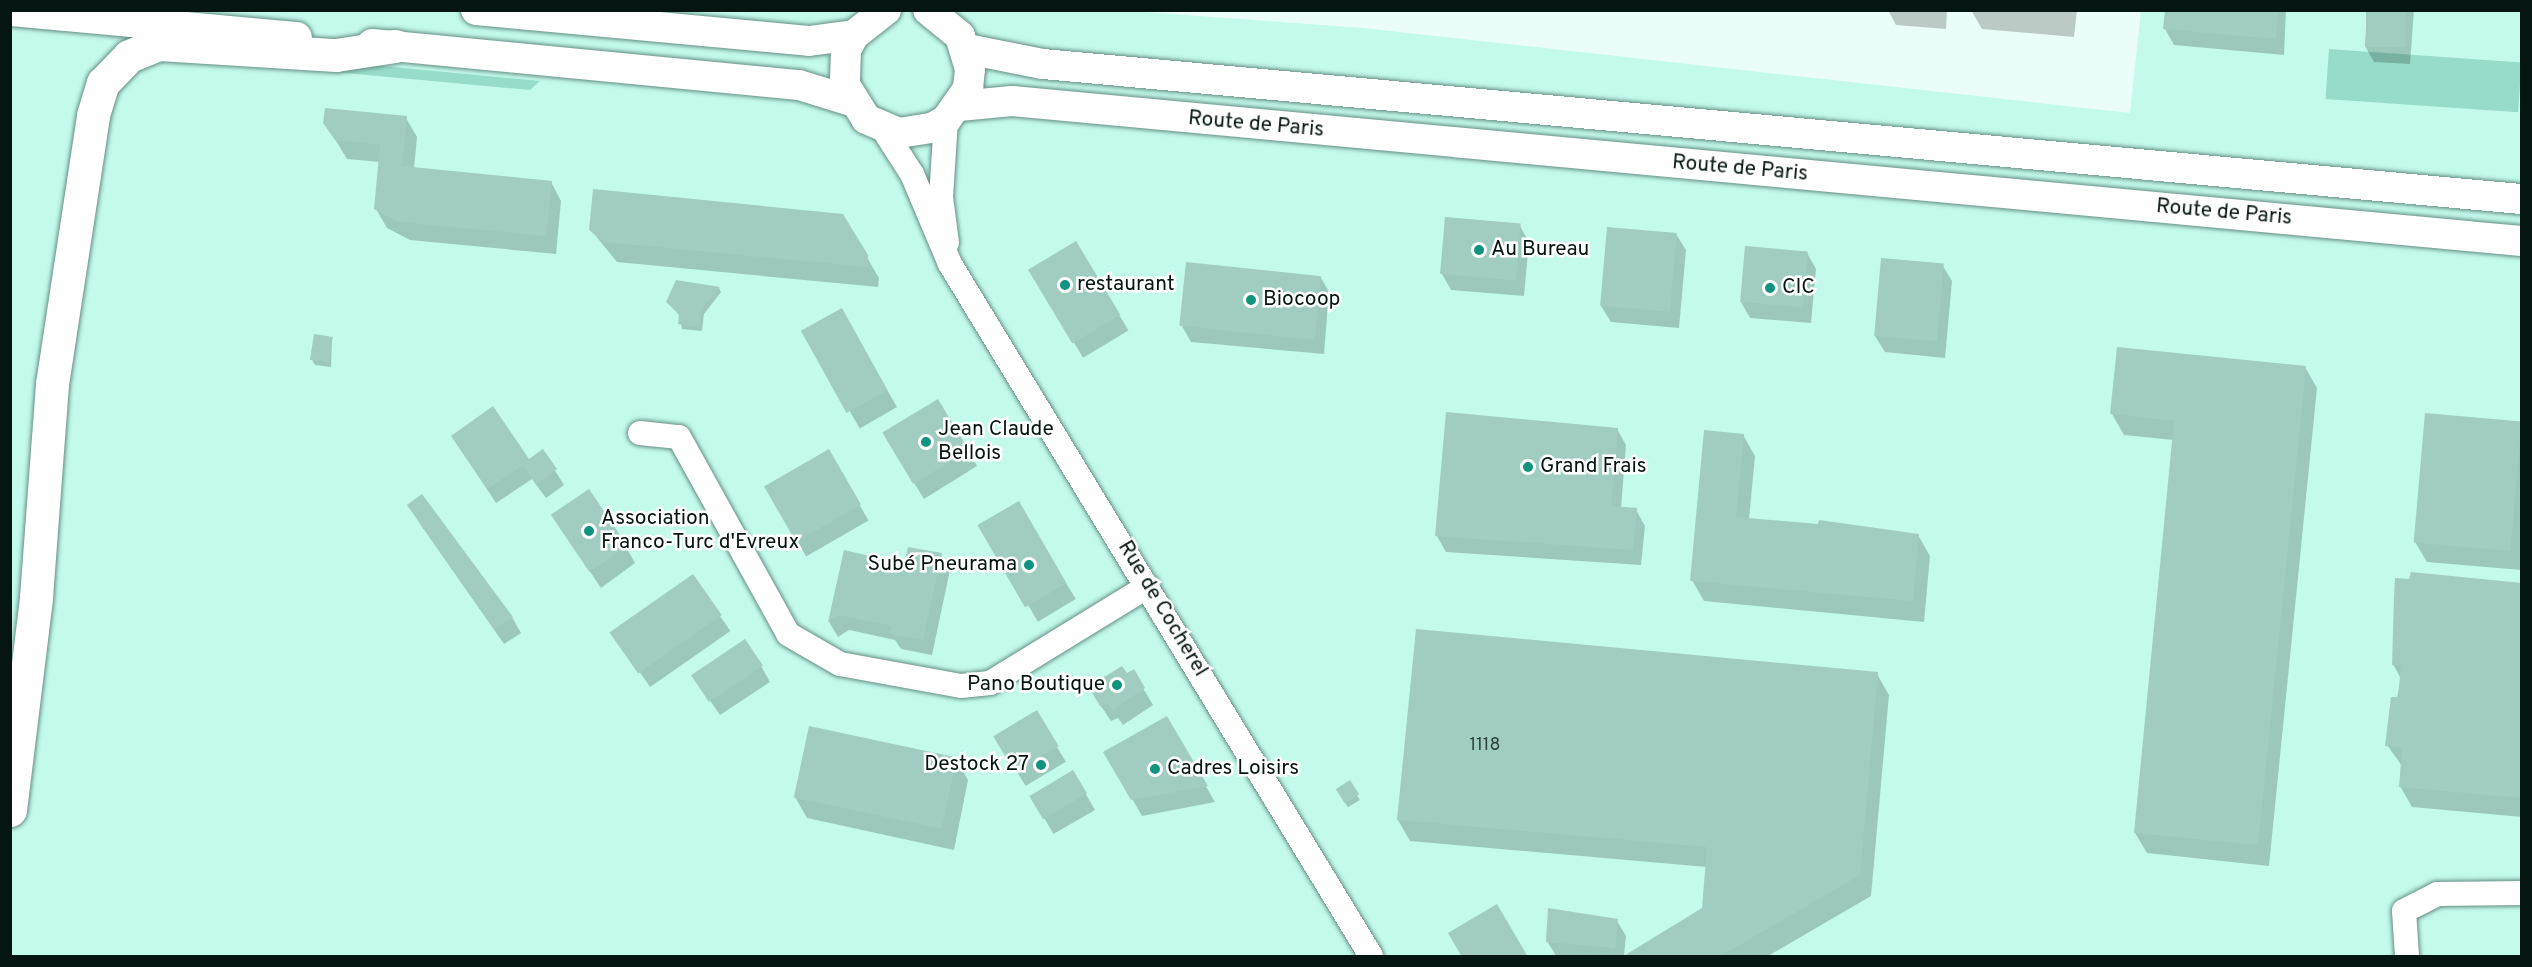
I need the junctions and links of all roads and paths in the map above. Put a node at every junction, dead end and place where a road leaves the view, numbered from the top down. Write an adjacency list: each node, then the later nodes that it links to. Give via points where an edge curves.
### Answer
1 (10, 10): 6 (main road)
2 (476, 10): 5 (main road, via 809,41)
3 (882, 11): 5 (main road)
4 (934, 12): 7 (main road)
5 (854, 35): 8 (main road, via 843,68)
6 (395, 46): 8 (main road, via 799,85); 18 (highway, via 336,55 159,44 129,56 103,83 93,116 52,384 36,597)
7 (967, 49): 9 (main road, via 969,78); 11 (main road, Route de Paris, via 1042,63)
8 (851, 101): 10 (main road)
9 (953, 113): 10 (main road, Route de Paris, via 916,133); 12 (main road, Route de Paris, via 1012,101); 15 (street, Rue de Cocherel, via 941,196)
10 (883, 129): 15 (street, Rue de Cocherel, via 912,174)
11 (2522, 199)
12 (2385, 228): 13 (main road); 14 (main road, Route de Paris)
13 (2522, 231)
14 (2522, 241)
15 (950, 264): 17 (street, Rue de Cocherel)
16 (640, 433): 17 (street, via 679,437 788,633 840,664 961,686 990,683)
17 (1148, 586): 20 (street, Rue de Cocherel)
18 (10, 810)
19 (2522, 892): 21 (street, via 2436,894 2404,911)
20 (1371, 957)
21 (2407, 957)

